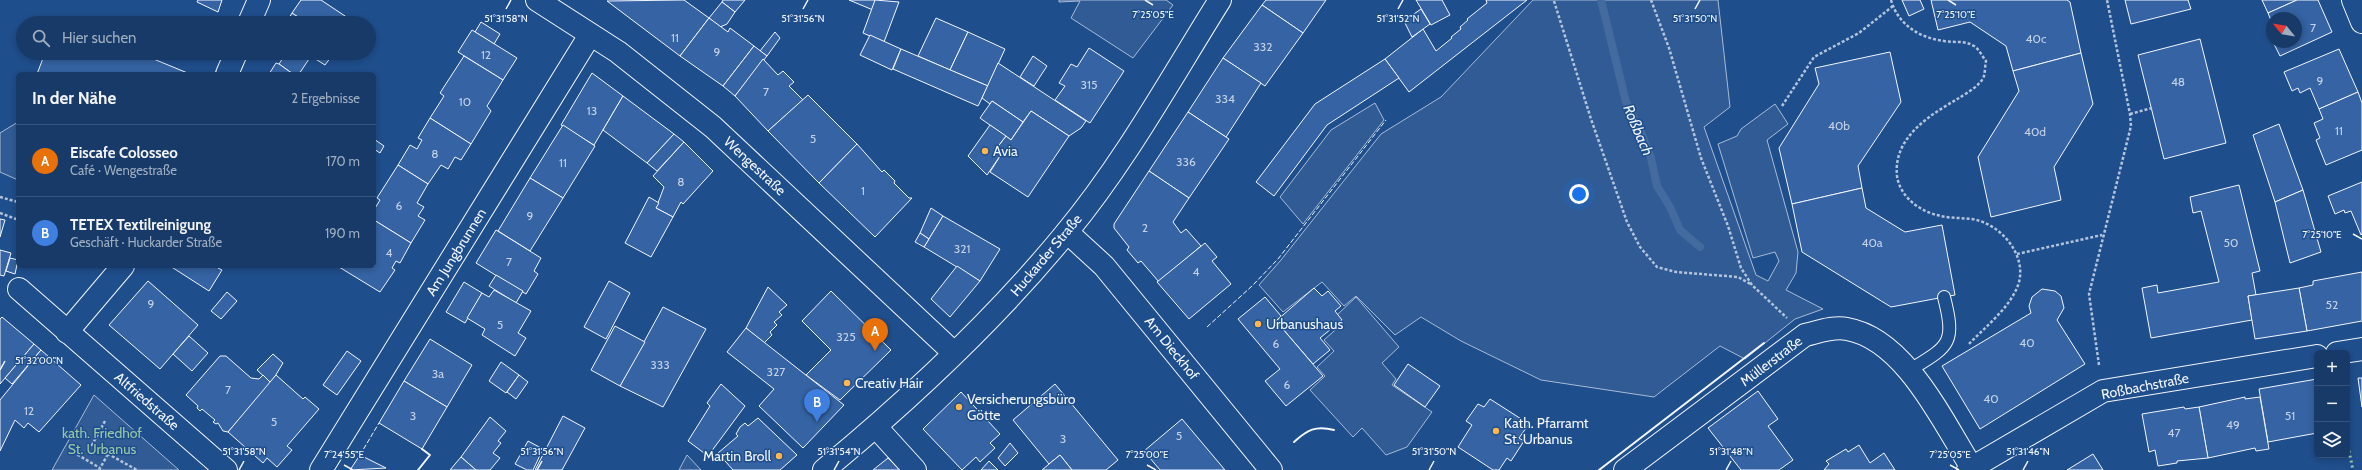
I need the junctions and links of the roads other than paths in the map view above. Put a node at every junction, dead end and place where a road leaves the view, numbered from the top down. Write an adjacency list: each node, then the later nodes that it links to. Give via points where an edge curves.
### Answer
1 (259, 0): 5 (street)
2 (537, 0): 7 (street, Wengestraße)
3 (1220, 0): 10 (street, Huckarder Straße, via 1125,151)
4 (2353, 0): 6 (street)
5 (252, 16)
6 (2362, 22)
7 (590, 35): 17 (street, Wengestraße, via 642,70 713,127); 23 (street, Am Jungbrunnen)
8 (232, 60): 9 (street)
9 (228, 72)
10 (1067, 232): 17 (street, Huckarder Straße, via 997,313); 26 (street, Am Dieckhof, via 1104,266)
11 (121, 268): 14 (street)
12 (19, 289): 14 (street, Altfriedstraße)
13 (1944, 297): 19 (lane, via 1949,316 1949,339 1942,350)
14 (67, 332): 22 (street, Altfriedstraße)
15 (2362, 349): 16 (street)
16 (2350, 351)
17 (954, 353): 20 (street, Huckarder Straße)
18 (2314, 357): 21 (street, Roßbachstraße, via 2103,392)
19 (1910, 370): 21 (street, Müllerstraße); 27 (street, Müllerstraße, via 1895,354 1847,329 1824,330 1805,335)
20 (876, 427): 24 (street, Huckarder Straße); 25 (street)
21 (1970, 469)
22 (226, 470)
23 (321, 470)
24 (824, 470)
25 (915, 470)
26 (1271, 470)
27 (1626, 470)

